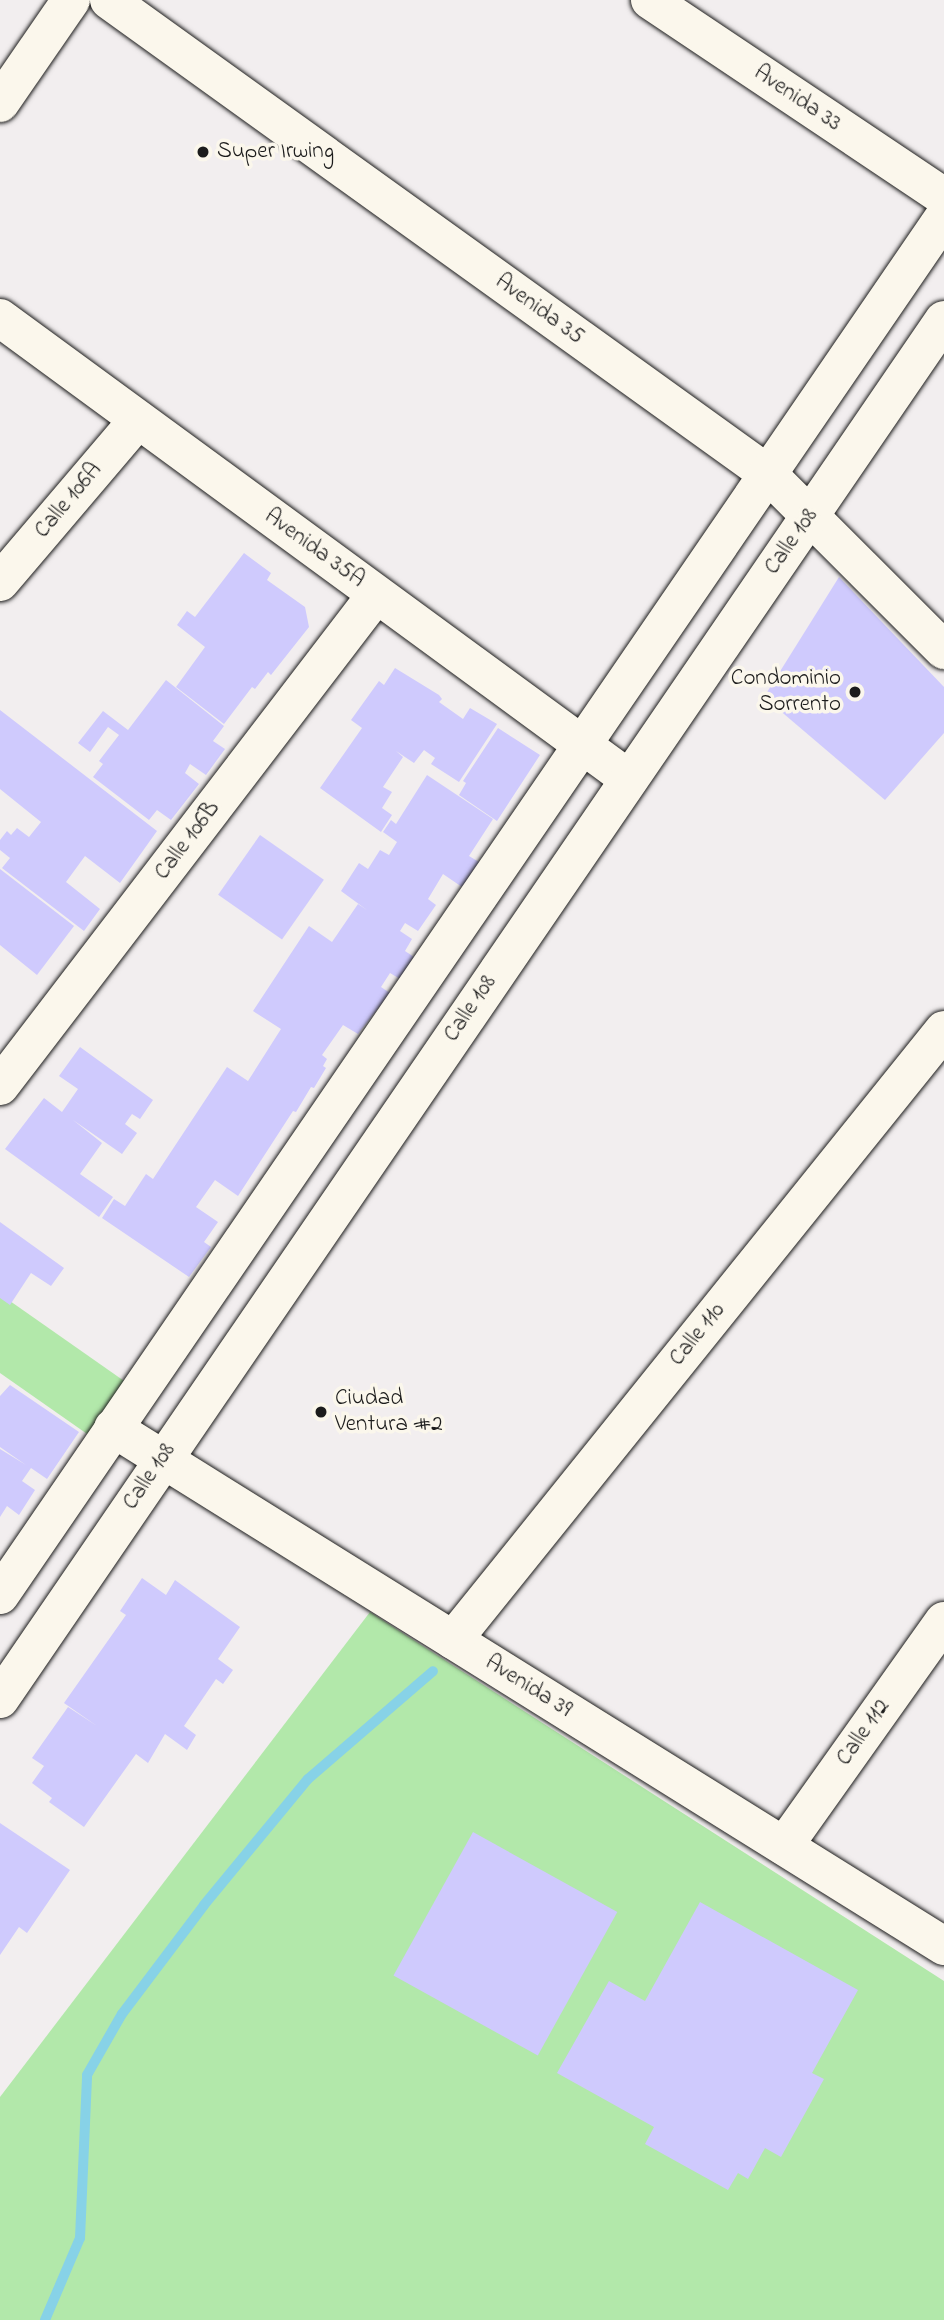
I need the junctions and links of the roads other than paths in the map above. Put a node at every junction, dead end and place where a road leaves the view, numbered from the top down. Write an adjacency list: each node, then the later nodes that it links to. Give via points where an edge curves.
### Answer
1 (71, 0): 4 (street)
2 (109, 0): 10 (street, Avenida 35)
3 (650, 0): 5 (street, Avenida 33)
4 (0, 103)
5 (944, 197)
6 (944, 217): 10 (street)
7 (0, 318): 9 (street, Avenida 35A)
8 (944, 320): 11 (street, Calle 108)
9 (138, 420): 12 (street, Calle 106A); 13 (street, Avenida 35A)
10 (768, 474): 11 (street, Avenida 35); 15 (street)
11 (809, 517): 14 (street, Avenida 35); 16 (street, Calle 108)
12 (0, 582)
13 (376, 595): 15 (street, Avenida 35A); 18 (street, Calle 106B)
14 (944, 650)
15 (583, 744): 16 (street, Avenida 35A); 19 (street)
16 (629, 779): 20 (street, Calle 108)
17 (944, 1030): 23 (street, Calle 110)
18 (0, 1086)
19 (113, 1428): 20 (street, Avenida 39); 21 (street)
20 (162, 1459): 23 (street, Avenida 39); 24 (street, Calle 108)
21 (0, 1595)
22 (944, 1621): 25 (street, Calle 112)
23 (453, 1640): 25 (street, Avenida 39)
24 (0, 1699)
25 (784, 1846): 26 (street, Avenida 39)
26 (944, 1945)

